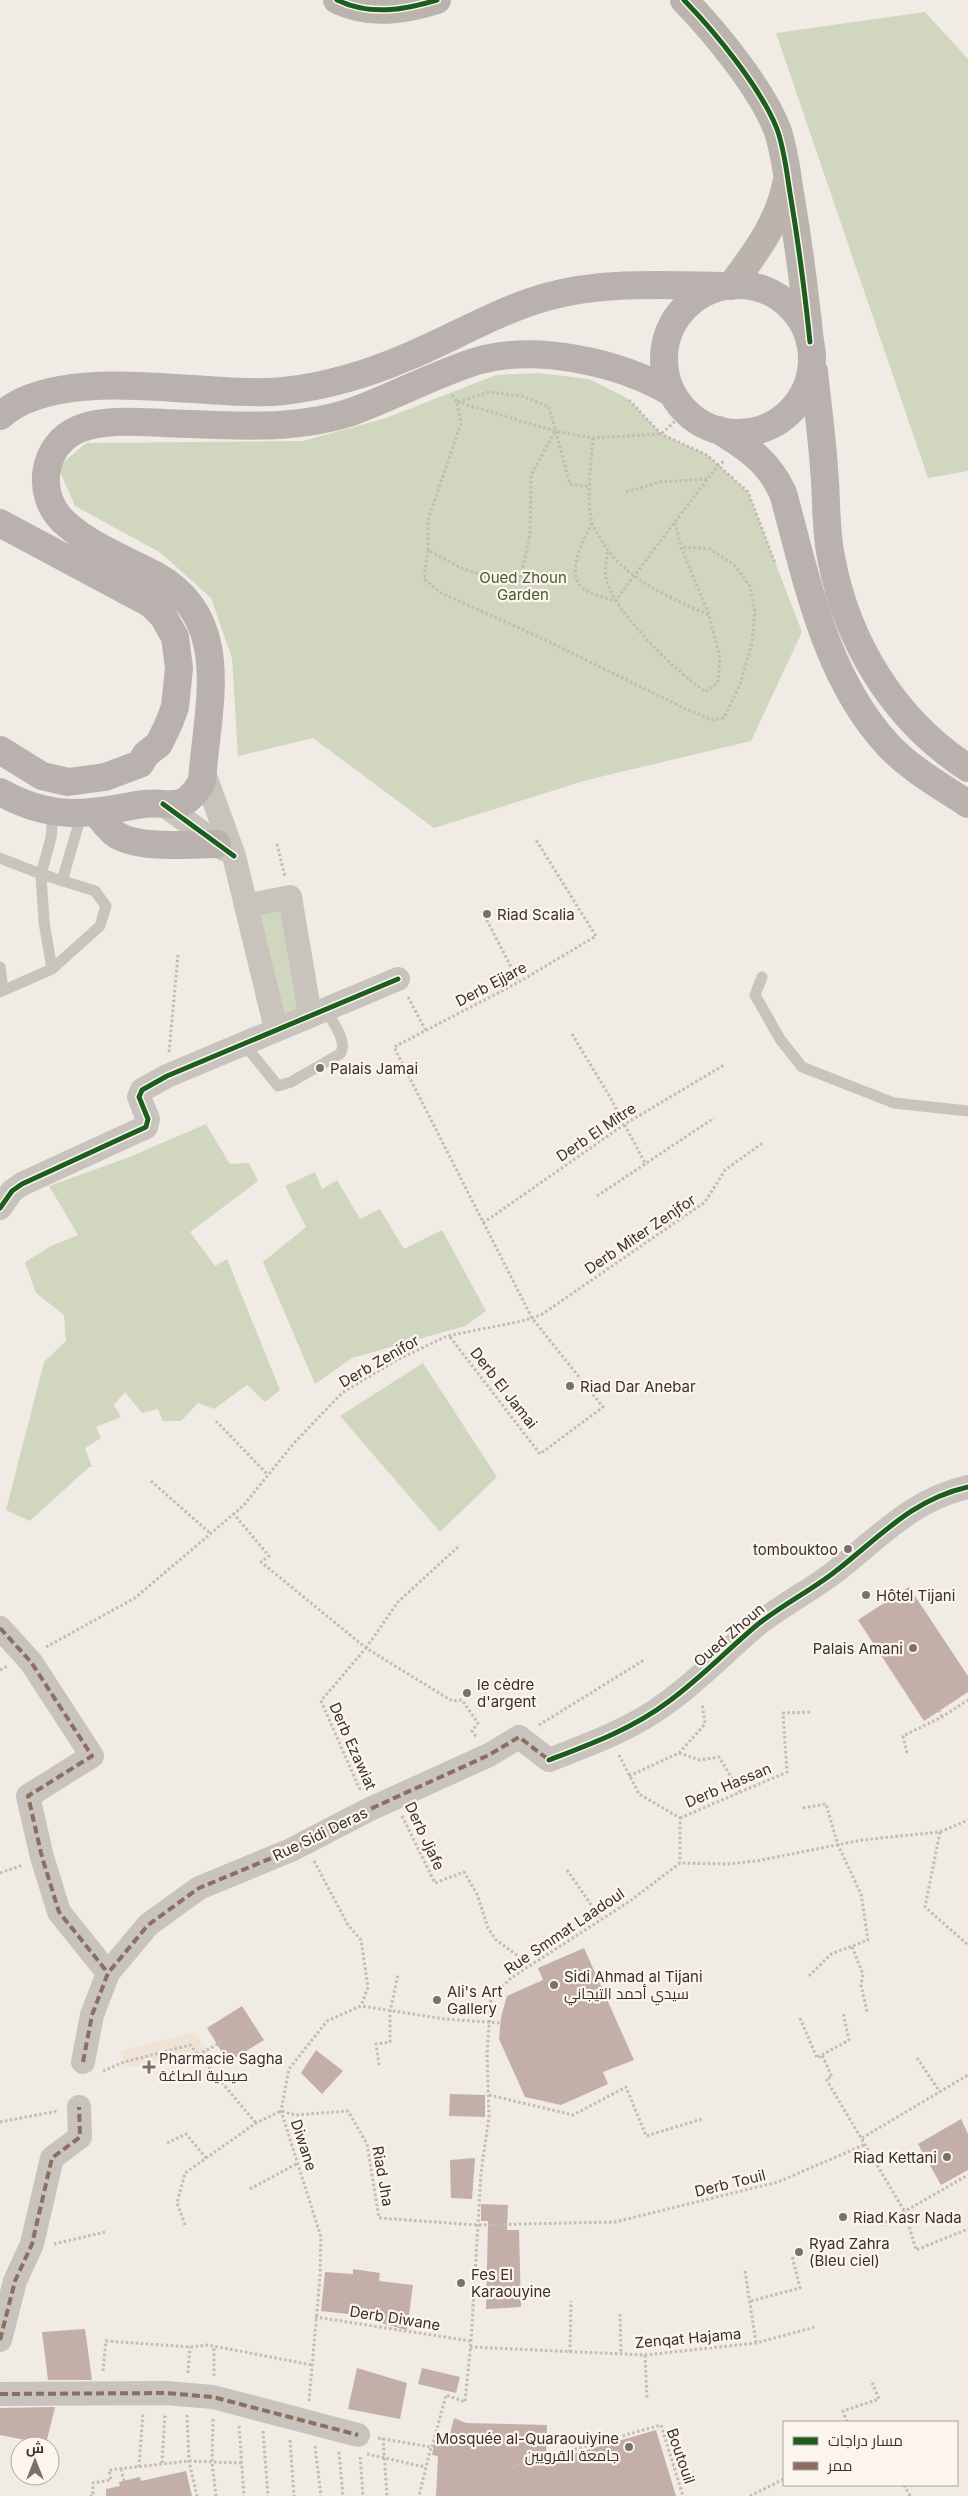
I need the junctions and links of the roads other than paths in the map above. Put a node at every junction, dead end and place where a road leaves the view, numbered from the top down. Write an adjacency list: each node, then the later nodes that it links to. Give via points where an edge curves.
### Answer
1 (337, 0): 2 (street, via 372,11 410,8)
2 (437, 0)
3 (684, 0): 4 (street, via 706,23 761,100 777,129)
4 (787, 175): 5 (street, via 776,218 762,243); 6 (street)
5 (728, 286): 6 (main road, via 759,289 784,301 798,316); 7 (main road, via 692,301 670,330 664,366); 8 (main road, via 602,288 545,297 376,370 321,385 284,391 234,392 74,388 24,401)
6 (811, 349): 9 (main road, via 806,389 784,416 754,431); 13 (main road, via 828,540 845,610 882,685 901,711 943,751)
7 (679, 402): 9 (main road, via 705,425); 12 (main road, via 644,378 602,366 541,355 508,355 468,365 372,404 320,420 255,426 109,423 80,428 68,435 52,452 48,462 46,487 55,511 80,534 180,591 202,623 208,638 210,673)
8 (0, 416)
9 (719, 430): 16 (main road, via 768,465 783,493 812,598 834,658 853,696 889,746 912,766)
10 (0, 523): 11 (main road, via 151,604 166,620 175,637 179,668 175,707 159,744 146,754 140,764 105,778 68,782 42,776)
11 (0, 750)
12 (202, 767): 15 (main road, via 202,781 194,796 179,804); 19 (street)
13 (968, 768)
14 (0, 792): 17 (main road, via 30,807)
15 (160, 804): 18 (main road); 19 (street)
16 (968, 804)
17 (53, 812): 18 (main road); 21 (lane, via 51,838)
18 (89, 813): 19 (main road, via 115,834 131,841); 22 (lane)
19 (225, 850): 23 (street)
20 (0, 858): 21 (lane)
21 (41, 874): 22 (lane); 25 (lane, via 44,922)
22 (62, 880): 25 (lane, via 96,891 106,906 100,926)
23 (246, 906): 29 (street, via 290,897); 30 (street)
24 (0, 967): 28 (lane)
25 (52, 969): 28 (lane)
26 (762, 977): 32 (lane, via 755,995 780,1039 802,1067 894,1104)
27 (398, 979): 29 (street)
28 (2, 991)
29 (317, 1012): 30 (street); 31 (lane, via 343,1042 343,1050 284,1085 278,1086 271,1080)
30 (276, 1029): 31 (street)
31 (244, 1044): 33 (street, via 167,1076 140,1093 148,1119 146,1127 22,1184 12,1191)
32 (968, 1111)
33 (0, 1208)
34 (968, 1487): 36 (street, Oued Zhoun, via 932,1498 890,1524 833,1573 757,1626 669,1702 639,1722 610,1737 549,1760)
35 (0, 1628): 37 (street, via 27,1658 92,1756 28,1796 59,1912)
36 (519, 1737): 37 (street, Rue Sidi Deras, via 489,1756 304,1843 199,1888 148,1925)
37 (108, 1973): 38 (street, Rue Sidi Deras, via 92,2015)
38 (91, 2067)
39 (79, 2107): 40 (street, via 80,2137 52,2158 32,2244 15,2281)
40 (0, 2340)
41 (0, 2394): 42 (street, via 102,2392 213,2397 304,2433)
42 (352, 2444)

